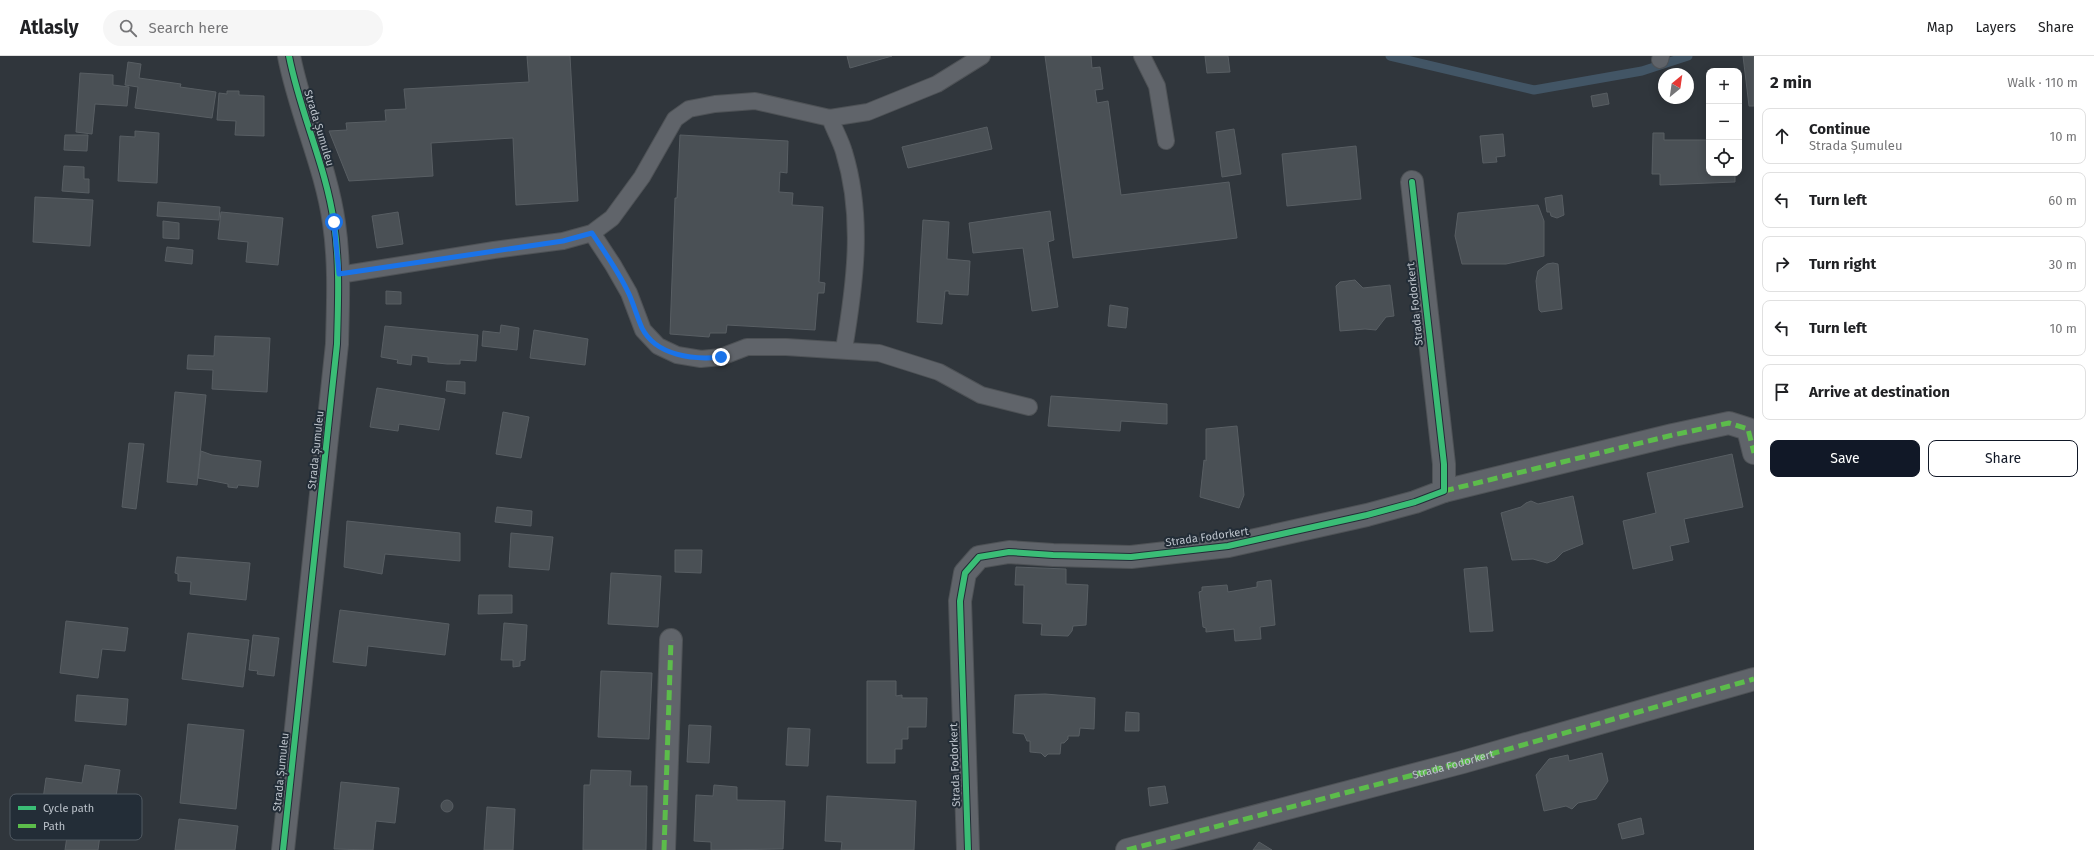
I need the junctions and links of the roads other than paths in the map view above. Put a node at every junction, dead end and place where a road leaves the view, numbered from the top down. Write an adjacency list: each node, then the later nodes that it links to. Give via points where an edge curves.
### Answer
1 (290, 56): 8 (street, Strada Șumuleu, via 293,77 320,163 334,222)
2 (982, 56): 4 (lane, via 937,84 868,112)
3 (1142, 56): 5 (lane, via 1157,86)
4 (830, 118): 7 (lane, via 755,101 689,108 675,119 642,177 612,218); 9 (lane, via 844,152 856,213 854,286)
5 (1166, 141)
6 (1412, 182): 12 (street, Strada Fodorkert, via 1444,464)
7 (592, 233): 8 (lane, via 563,241); 9 (lane, via 628,293 643,330 658,346 677,355 702,359 746,347)
8 (339, 274): 15 (street, Strada Șumuleu, via 337,344)
9 (844, 349): 10 (lane, via 879,353 939,372 981,395)
10 (1029, 407)
11 (1754, 453): 12 (street, Strada Fodorkert, via 1748,429 1729,423 1673,434)
12 (1444, 491): 17 (street, Strada Fodorkert, via 1416,502 1367,515 1228,546 1131,557 1009,552 979,556 965,573 960,601)
13 (671, 640): 16 (street)
14 (1754, 679): 18 (street, Strada Fodorkert, via 1463,762)
15 (283, 850)
16 (664, 850)
17 (968, 850)
18 (1127, 850)

